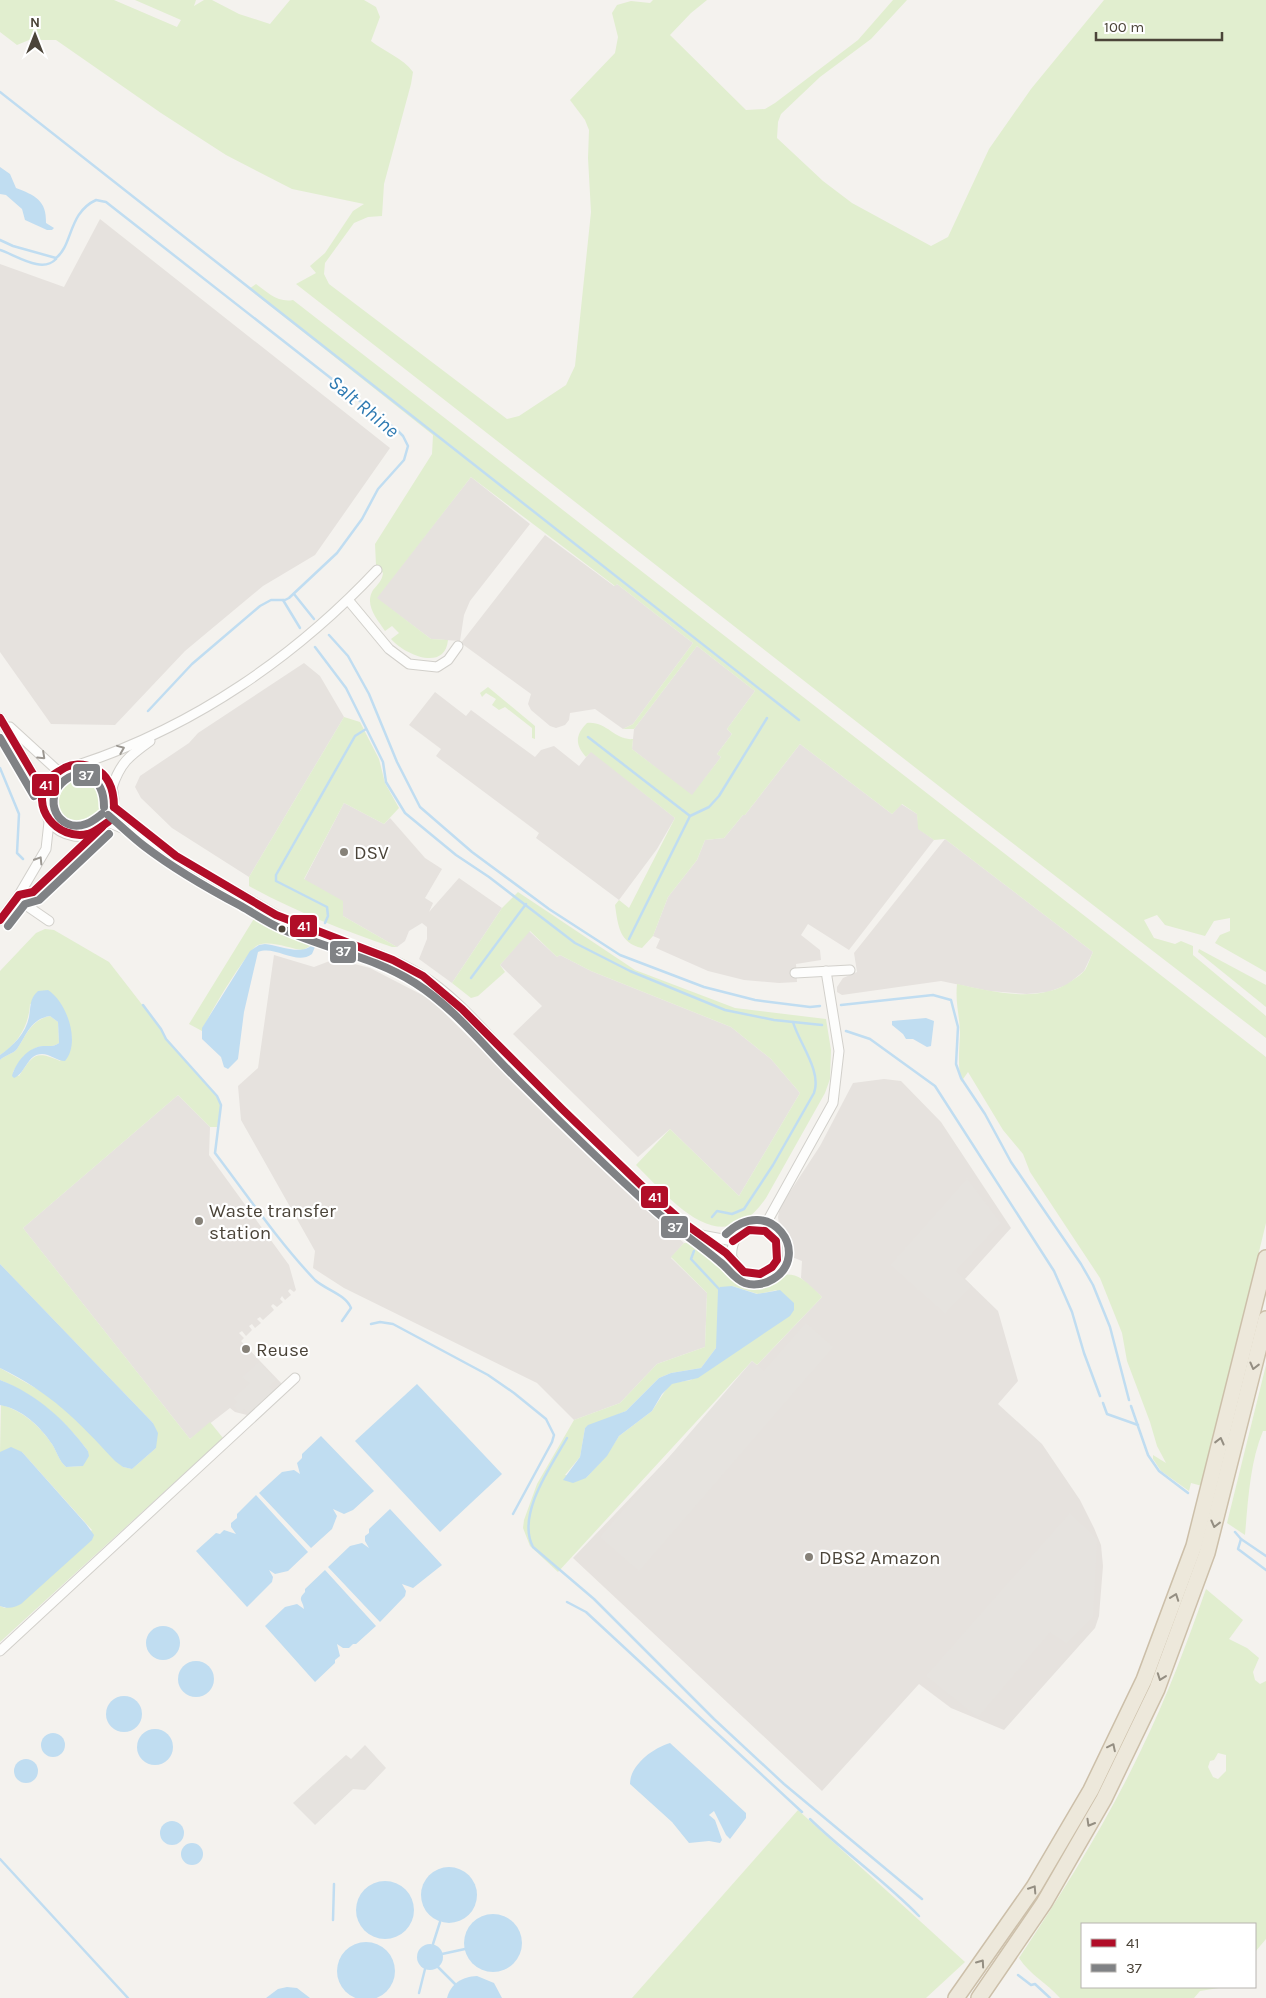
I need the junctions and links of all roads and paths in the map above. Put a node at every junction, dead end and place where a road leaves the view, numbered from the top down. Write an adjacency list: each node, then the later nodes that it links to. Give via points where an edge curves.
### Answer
1 (377, 570): 2 (street)
2 (348, 601): 3 (street, via 389,649 409,664 437,667 448,660); 5 (street, via 308,636 216,703)
3 (458, 646)
4 (0, 718): 7 (street, one-way to 7); 9 (street)
5 (160, 733): 6 (street, one-way to 5); 8 (street, via 124,762)
6 (81, 764): 7 (street, via 69,765); 8 (street, via 100,772)
7 (58, 771): 9 (street)
8 (112, 788): 10 (street)
9 (43, 791): 11 (street, via 44,811)
10 (114, 807): 12 (street); 14 (street)
11 (49, 822): 13 (street, via 60,832 75,836); 15 (street, one-way to 11, via 46,849)
12 (108, 822): 13 (street); 14 (street)
13 (93, 834): 15 (street, via 33,892)
14 (154, 842): 22 (street, via 287,921 422,975 459,1006 628,1175)
15 (18, 897): 16 (street); 17 (street)
16 (0, 920)
17 (49, 921)
18 (850, 970): 19 (street)
19 (826, 971): 20 (street); 21 (street, via 839,1051 833,1103)
20 (795, 973)
21 (763, 1228): 23 (street, via 750,1228); 25 (street, via 774,1236 778,1245 777,1260 772,1268 762,1274 750,1274 739,1269)
22 (698, 1235): 23 (street); 25 (street)
23 (733, 1241): 25 (street)
24 (1266, 1258): 29 (highway, one-way to 24, via 1034,1887 1091,1790 1144,1680 1194,1546)
25 (732, 1259)
26 (1266, 1319): 30 (highway, one-way to 30, via 1207,1553 1157,1689 1099,1808 1044,1903)
27 (295, 1378): 28 (street)
28 (0, 1651)
29 (956, 1998)
30 (979, 1998)

